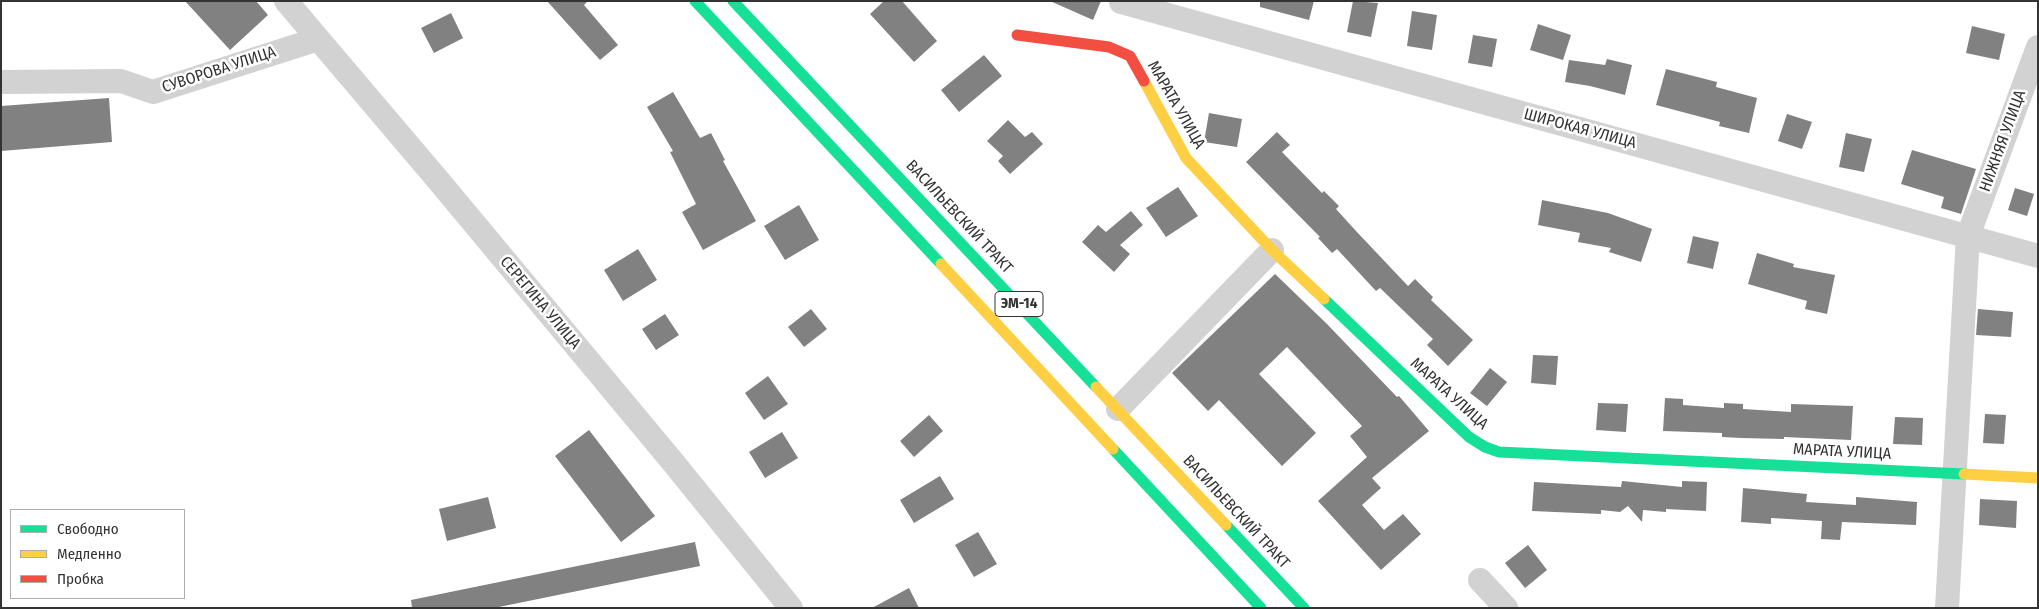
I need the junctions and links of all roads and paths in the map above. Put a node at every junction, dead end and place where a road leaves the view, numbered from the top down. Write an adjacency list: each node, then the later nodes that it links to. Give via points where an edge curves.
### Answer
1 (286, 1): 6 (street, СЕРЕГИНА УЛИЦА)
2 (695, 1): 17 (main road, ЭМ-14)
3 (733, 1): 12 (main road, ВАСИЛЬЕВСКИЙ ТРАКТ / ЭМ-14)
4 (1121, 2): 9 (street, ШИРОКАЯ УЛИЦА)
5 (1017, 35): 10 (main road, МАРАТА УЛИЦА, via 1109,47 1130,56 1186,158)
6 (318, 39): 8 (street, СУВОРОВА УЛИЦА, via 153,92 121,81); 16 (street, СЕРЕГИНА УЛИЦА, via 584,355)
7 (2038, 47): 9 (street, НИЖНЯЯ УЛИЦА)
8 (1, 82)
9 (1968, 236): 11 (street, ШИРОКАЯ УЛИЦА); 13 (street, НИЖНЯЯ УЛИЦА)
10 (1272, 250): 12 (street); 13 (main road, МАРАТА УЛИЦА, via 1469,437 1499,452)
11 (2038, 256)
12 (1118, 409): 18 (main road, ВАСИЛЬЕВСКИЙ ТРАКТ / ЭМ-14)
13 (1956, 474): 14 (main road, МАРАТА УЛИЦА); 20 (street, НИЖНЯЯ УЛИЦА)
14 (2038, 478)
15 (1480, 580): 19 (street)
16 (791, 608)
17 (1261, 608)
18 (1304, 608)
19 (1506, 608)
20 (1947, 608)

